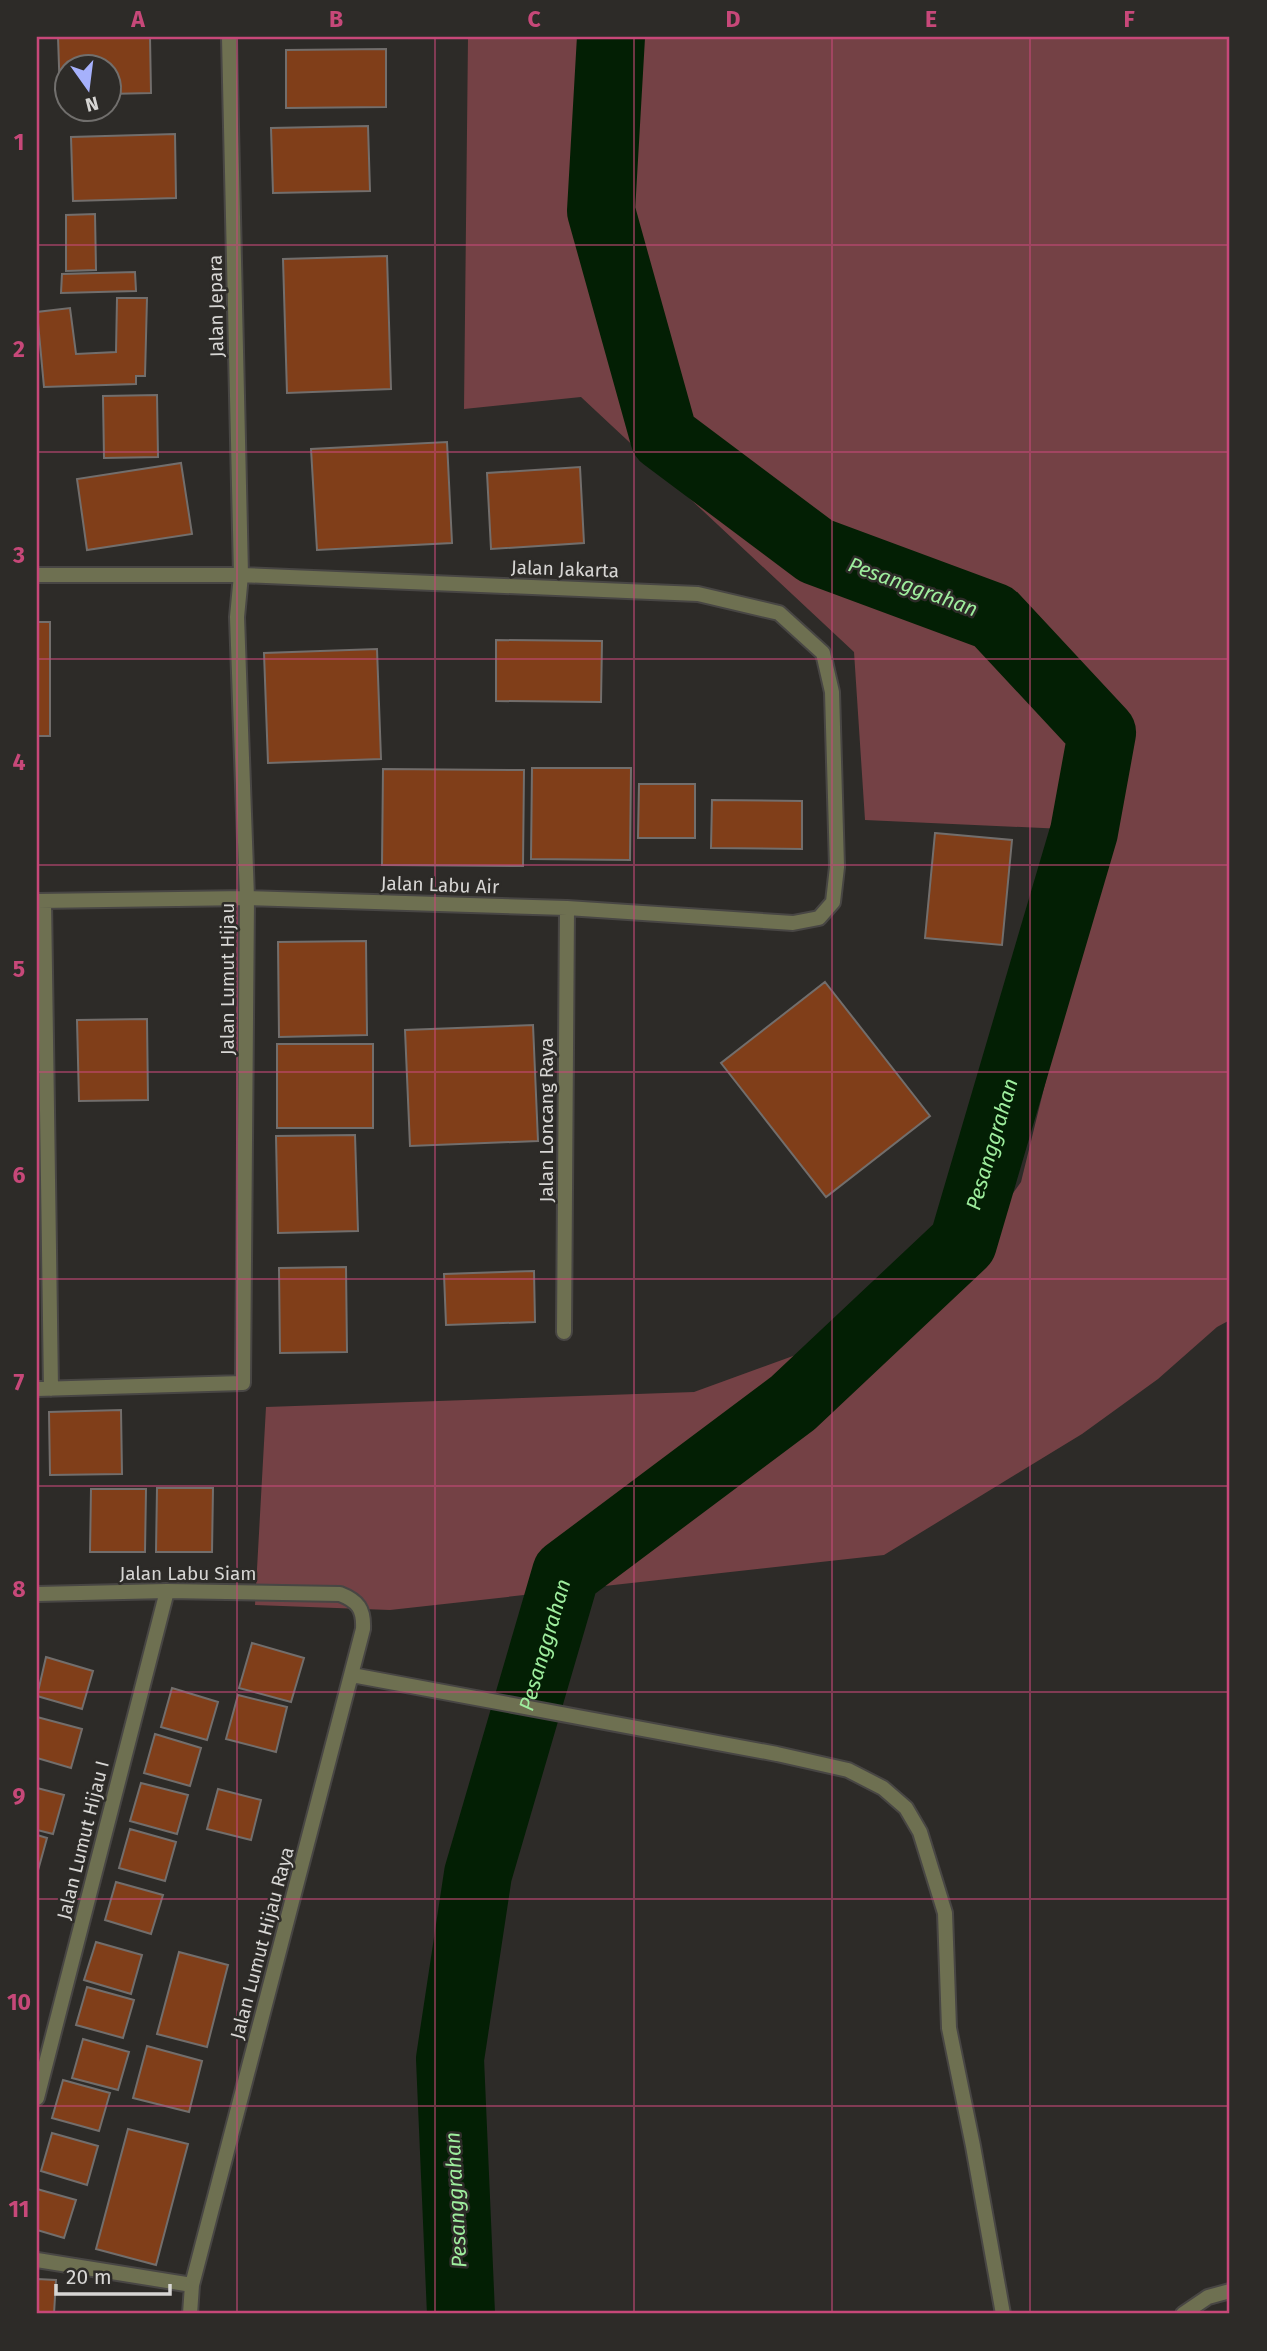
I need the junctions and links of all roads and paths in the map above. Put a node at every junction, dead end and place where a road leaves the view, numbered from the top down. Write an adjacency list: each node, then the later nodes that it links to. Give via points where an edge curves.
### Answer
1 (229, 37): 3 (street, Jalan Jepara)
2 (37, 575): 3 (street, Jalan Jakarta)
3 (241, 575): 4 (street, Jalan Lumut Hijau, via 237,617); 6 (street, Jalan Jakarta, via 698,594 779,613 824,653 832,692 837,867)
4 (247, 898): 5 (street, Jalan Labu Air); 7 (street, Jalan Labu Air); 9 (street, Jalan Lumut Hijau, via 243,1383)
5 (40, 901): 9 (street)
6 (833, 902): 7 (street, Jalan Labu Air, via 819,918 793,923)
7 (567, 908): 8 (street, Jalan Loncang Raya)
8 (564, 1332)
9 (44, 1389)
10 (167, 1591): 11 (street, Jalan Labu Siam); 12 (street, Jalan Labu Siam); 14 (street, Jalan Lumut Hijau I)
11 (37, 1594)
12 (340, 1594): 13 (street, Jalan Lumut Hijau Raya, via 358,1604 364,1619)
13 (352, 1675): 16 (street, Jalan Lumut Hijau Raya); 19 (street, via 848,1770 883,1788 906,1808 920,1832 945,1913 949,2028)
14 (37, 2098)
15 (37, 2260): 16 (street)
16 (192, 2285): 18 (street, Jalan Lumut Hijau Raya)
17 (1230, 2291): 20 (street, via 1208,2297)
18 (190, 2314)
19 (1003, 2314)
20 (1183, 2314)

